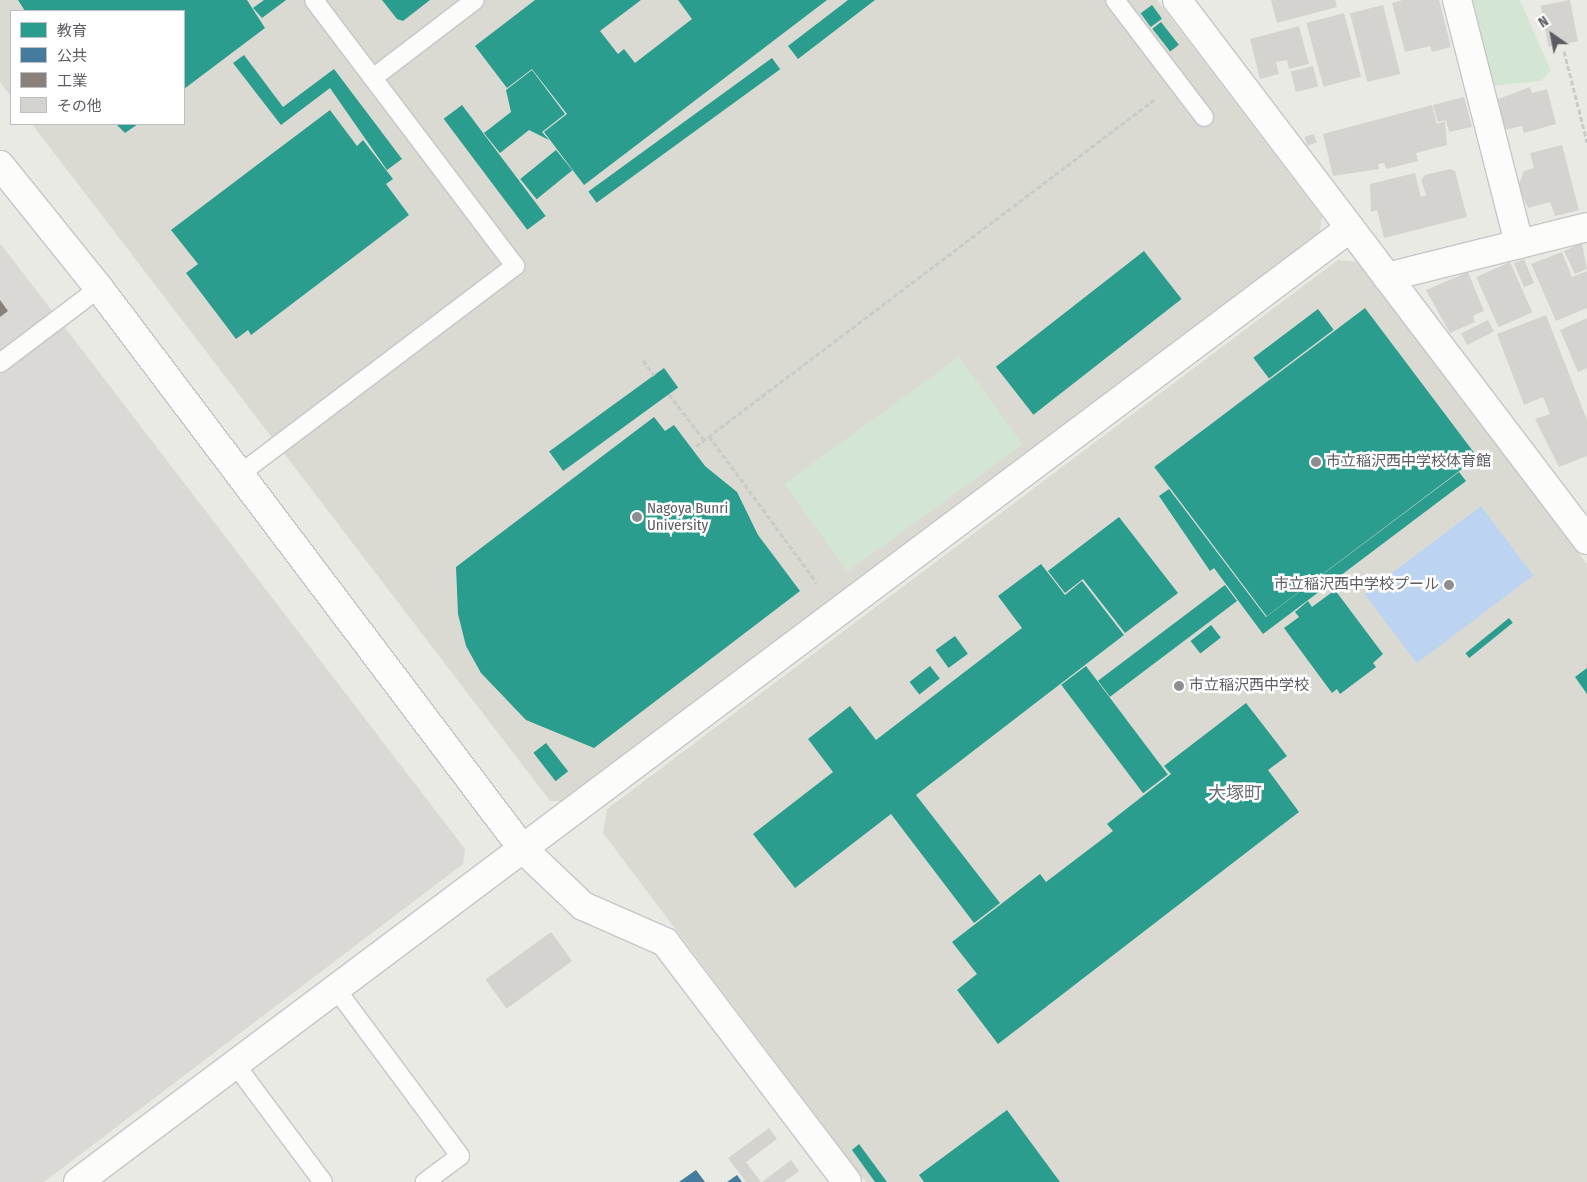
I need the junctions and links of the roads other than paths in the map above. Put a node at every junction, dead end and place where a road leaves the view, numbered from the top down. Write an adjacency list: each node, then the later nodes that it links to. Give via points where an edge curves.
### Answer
1 (314, 0): 6 (lane)
2 (475, 0): 6 (lane)
3 (1115, 0): 7 (lane)
4 (1177, 0): 10 (street)
5 (1457, 0): 11 (street)
6 (373, 78): 15 (lane, via 515,266)
7 (1204, 118)
8 (0, 165): 13 (street)
9 (1587, 227): 11 (street)
10 (1350, 228): 12 (street); 18 (street)
11 (1519, 244): 12 (street)
12 (1387, 277): 16 (street)
13 (99, 288): 14 (lane); 15 (street)
14 (0, 363)
15 (240, 474): 18 (street)
16 (1578, 511): 17 (street)
17 (1587, 540)
18 (522, 848): 19 (street); 24 (street, via 582,906 665,942)
19 (336, 989): 20 (street); 23 (lane, via 460,1156)
20 (235, 1064): 21 (street); 22 (lane)
21 (78, 1182)
22 (323, 1182)
23 (425, 1182)
24 (847, 1182)

